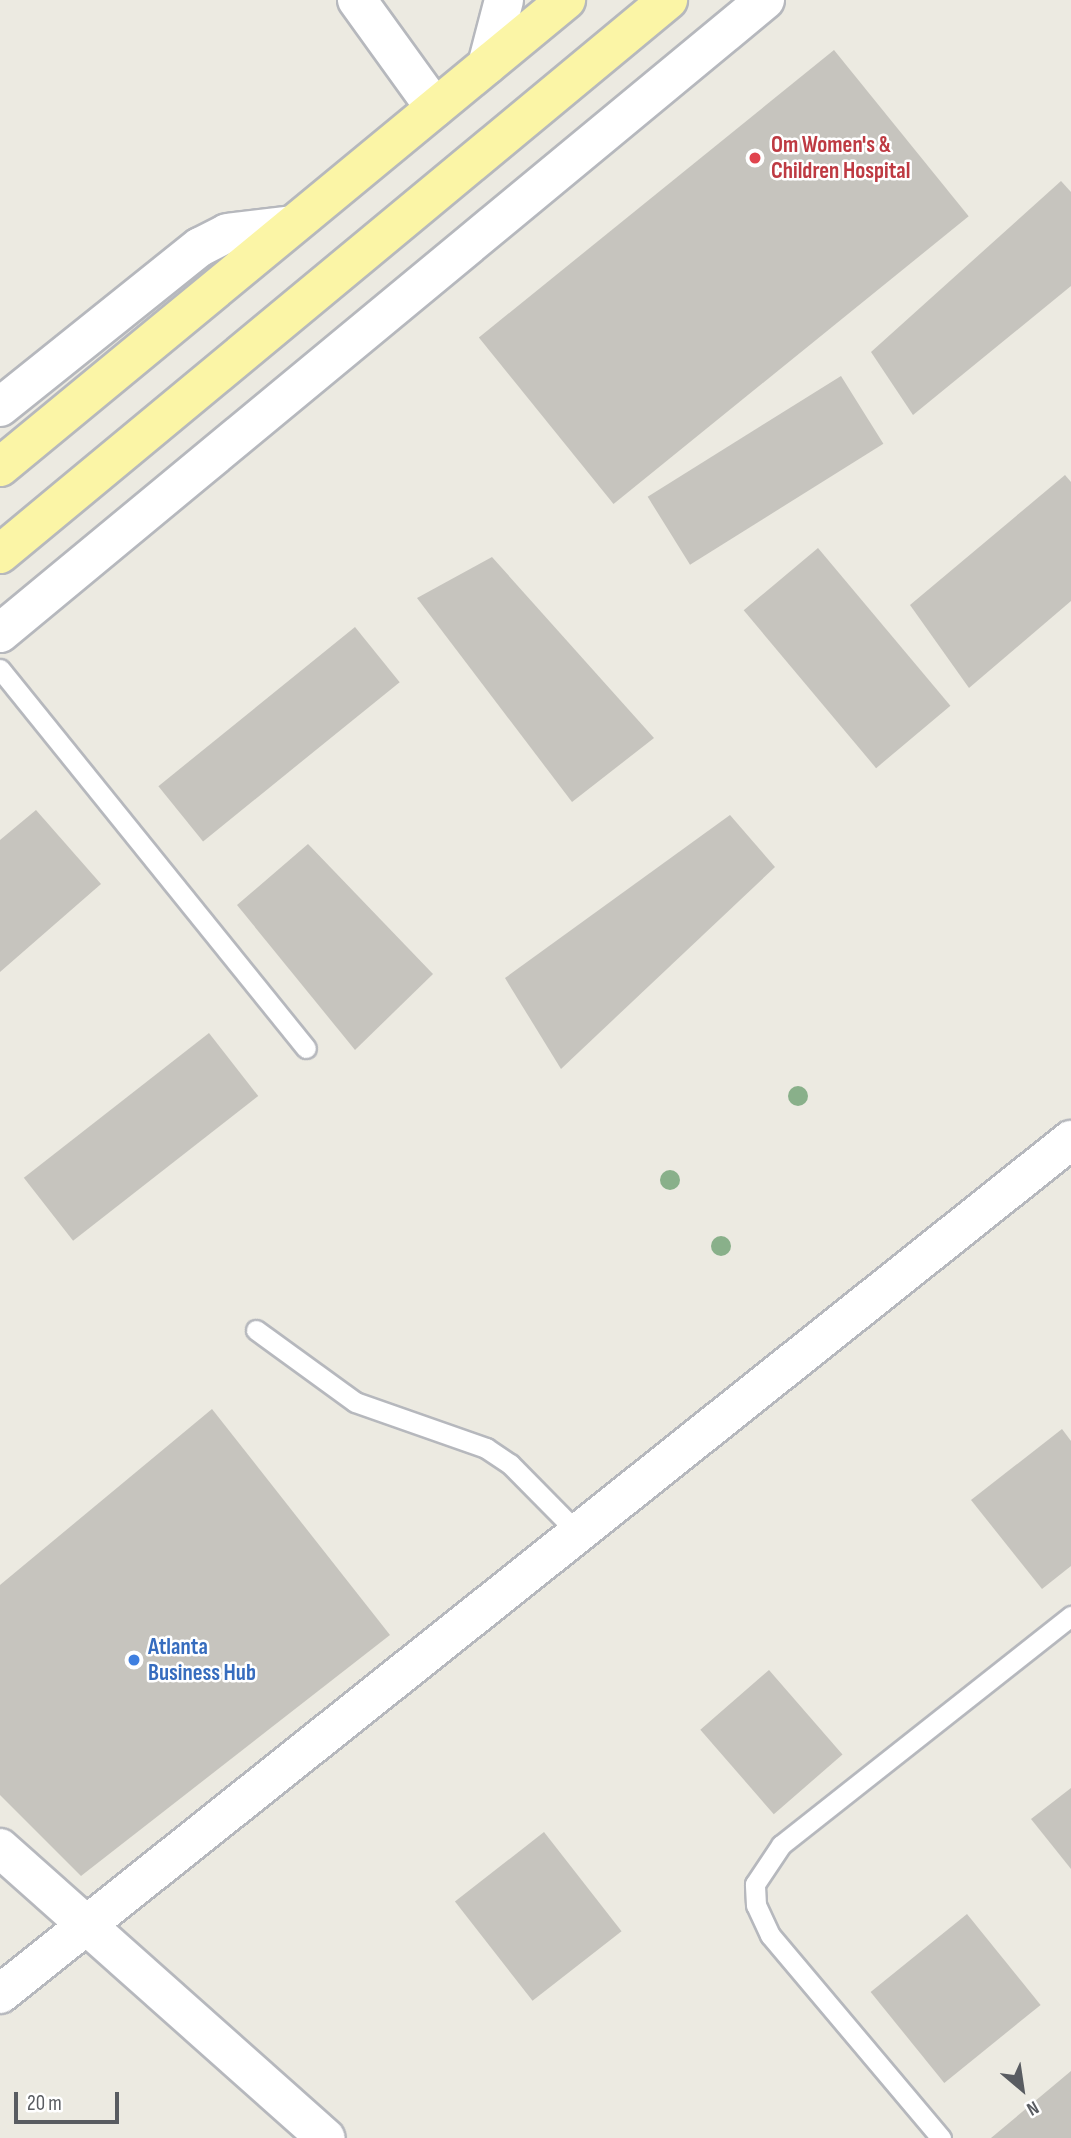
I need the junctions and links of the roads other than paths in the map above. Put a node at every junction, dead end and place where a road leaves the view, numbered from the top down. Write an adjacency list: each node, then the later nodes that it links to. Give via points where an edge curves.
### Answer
1 (357, 0): 7 (street)
2 (504, 0): 6 (street)
3 (566, 0): 6 (main road)
4 (668, 0): 11 (main road)
5 (765, 0): 12 (street)
6 (487, 65): 7 (main road)
7 (435, 108): 8 (main road)
8 (293, 225): 9 (street, via 227,233 200,247); 10 (main road)
9 (0, 407)
10 (0, 467)
11 (0, 554)
12 (0, 633)
13 (0, 669): 14 (lane)
14 (306, 1048)
15 (1071, 1140): 17 (street)
16 (256, 1330): 17 (lane, via 355,1402 486,1448 510,1464)
17 (577, 1532): 20 (street)
18 (1071, 1616): 23 (lane, via 781,1845 755,1884 756,1905 770,1934)
19 (0, 1848): 20 (street)
20 (88, 1919): 21 (street); 22 (street)
21 (0, 1994)
22 (326, 2138)
23 (941, 2138)

